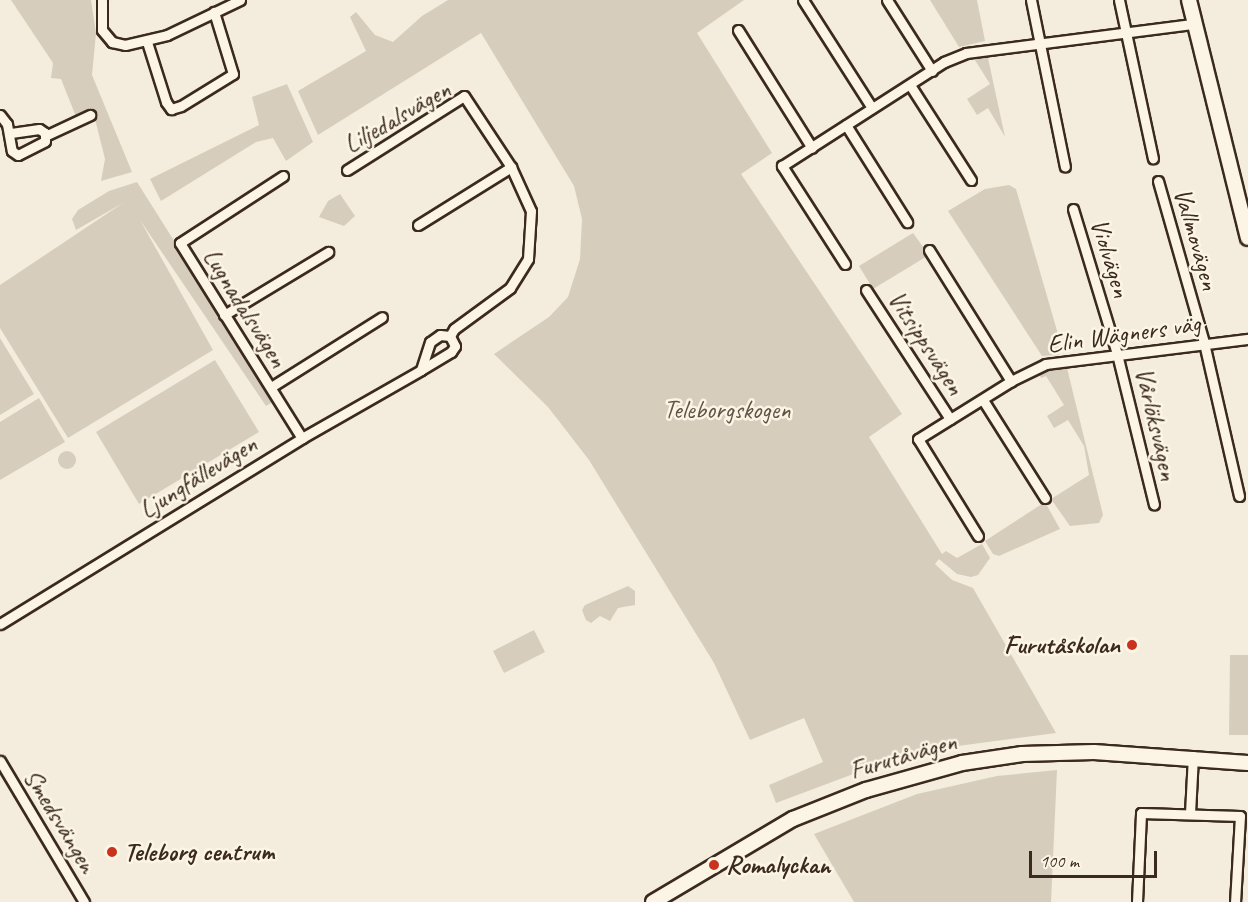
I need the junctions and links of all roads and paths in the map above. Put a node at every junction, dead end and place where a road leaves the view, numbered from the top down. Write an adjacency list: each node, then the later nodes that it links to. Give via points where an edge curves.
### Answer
1 (102, 0): 12 (street, via 102,30 108,38 118,44)
2 (240, 0): 8 (street)
3 (802, 0): 16 (street)
4 (886, 0): 14 (street)
5 (1031, 0): 13 (street)
6 (1119, 0): 11 (street)
7 (1189, 0): 9 (street)
8 (214, 12): 12 (street); 12 (street, via 233,74 181,106 171,109 166,102)
9 (1192, 24): 11 (street); 33 (street)
10 (738, 30): 22 (street)
11 (1125, 32): 13 (street); 23 (street)
12 (147, 42)
13 (1038, 42): 14 (street, via 966,53); 25 (street)
14 (932, 71): 15 (street)
15 (910, 85): 16 (street); 28 (street)
16 (872, 108): 19 (street)
17 (0, 115): 20 (street)
18 (90, 115): 21 (street)
19 (846, 125): 22 (street); 31 (street)
20 (9, 133): 21 (street, via 39,129); 21 (street, via 12,151 18,155 45,141)
21 (45, 136)
22 (812, 148): 36 (street, via 782,166)
23 (1153, 158)
24 (511, 167): 26 (street, Liljedalsvägen, via 464,96); 32 (street); 40 (street, Liljedalsvägen, via 531,211 528,259 510,288)
25 (1065, 167)
26 (347, 170)
27 (283, 176): 38 (street, Lugnadalsvägen, via 180,243)
28 (971, 180)
29 (1158, 181): 42 (street, Vallmovägen)
30 (1073, 209): 43 (street, Violvägen)
31 (907, 222)
32 (418, 225)
33 (1248, 238)
34 (929, 249): 45 (street)
35 (328, 252): 38 (street)
36 (845, 264)
37 (866, 290): 48 (street, Vitsippsvägen)
38 (224, 315): 46 (street, Lugnadalsvägen)
39 (382, 317): 46 (street)
40 (450, 336): 44 (street, via 440,335 430,342); 44 (street, Ljungfällevägen, via 455,345 451,352)
41 (1248, 339): 42 (street, Elin Wägners väg)
42 (1204, 343): 43 (street, Elin Wägners väg); 50 (street, Vallmovägen)
43 (1118, 354): 45 (street, Elin Wägners väg, via 1046,364); 52 (street, Vårlöksvägen)
44 (421, 370): 49 (street, Ljungfällevägen)
45 (1011, 381): 47 (street, Elin Wägners väg)
46 (271, 387): 49 (street, Lugnadalsvägen)
47 (983, 400): 48 (street, Elin Wägners väg); 51 (street)
48 (950, 419): 53 (street, Elin Wägners väg, via 918,439)
49 (302, 438): 54 (street, Ljungfällevägen)
50 (1239, 496)
51 (1045, 498)
52 (1154, 505)
53 (978, 536)
54 (0, 624)
55 (1248, 755): 56 (street, Furutåvägen)
56 (1193, 756): 58 (street, Furutåvägen); 59 (street); 61 (street, Furutåvägen, via 1022,754 909,776 793,819)
57 (0, 761): 60 (street, Smedsvängen)
58 (1248, 763)
59 (1190, 813): 62 (street, via 1141,813); 63 (street, via 1240,816)
60 (84, 902)
61 (653, 902)
62 (1137, 902)
63 (1235, 902)

